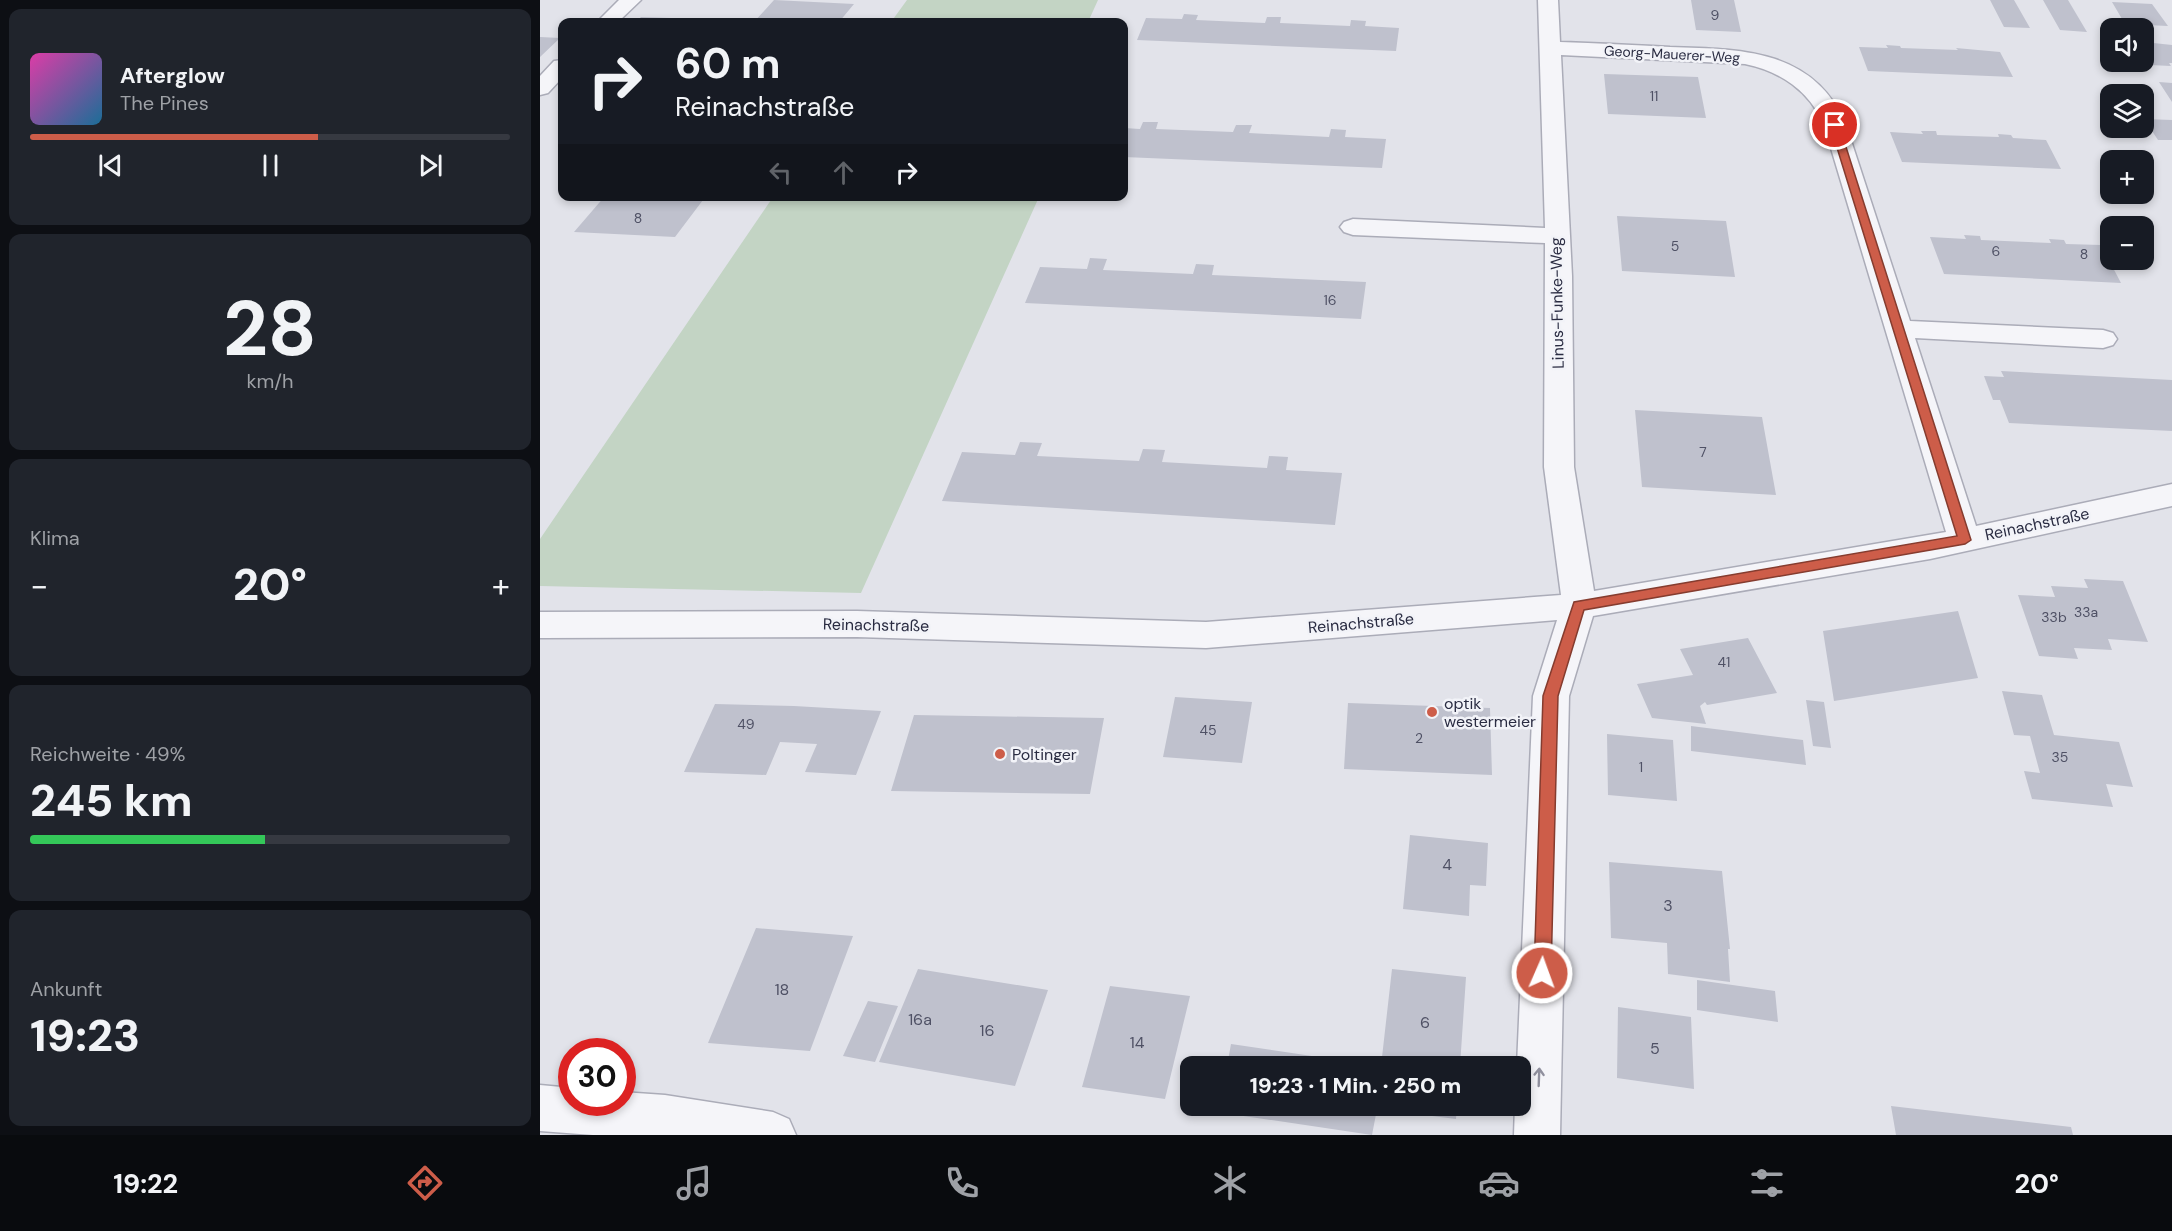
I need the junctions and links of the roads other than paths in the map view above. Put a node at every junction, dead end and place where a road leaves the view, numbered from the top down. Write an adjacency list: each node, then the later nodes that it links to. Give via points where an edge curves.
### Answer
1 (630, 0): 3 (street)
2 (1548, 0): 4 (street, Linus-Funke-Weg)
3 (611, 18)
4 (1550, 48): 8 (street, Linus-Funke-Weg); 9 (street, Georg-Mauerer-Weg, via 1719,55 1786,70 1808,84 1830,112)
5 (558, 70): 6 (street)
6 (540, 88)
7 (1353, 226): 8 (street)
8 (1556, 236): 13 (street, Linus-Funke-Weg, via 1559,467)
9 (1899, 329): 10 (street); 12 (street, Georg-Mauerer-Weg)
10 (2103, 339)
11 (2172, 495): 12 (street, Reinachstraße)
12 (1965, 540): 13 (street, Reinachstraße)
13 (1579, 606): 14 (street, Reinachstraße, via 1206,635 857,624); 17 (street, one-way to 13, via 1551,696)
14 (540, 625)
15 (540, 1108): 16 (street, via 665,1118)
16 (773, 1135)
17 (1538, 1135)

